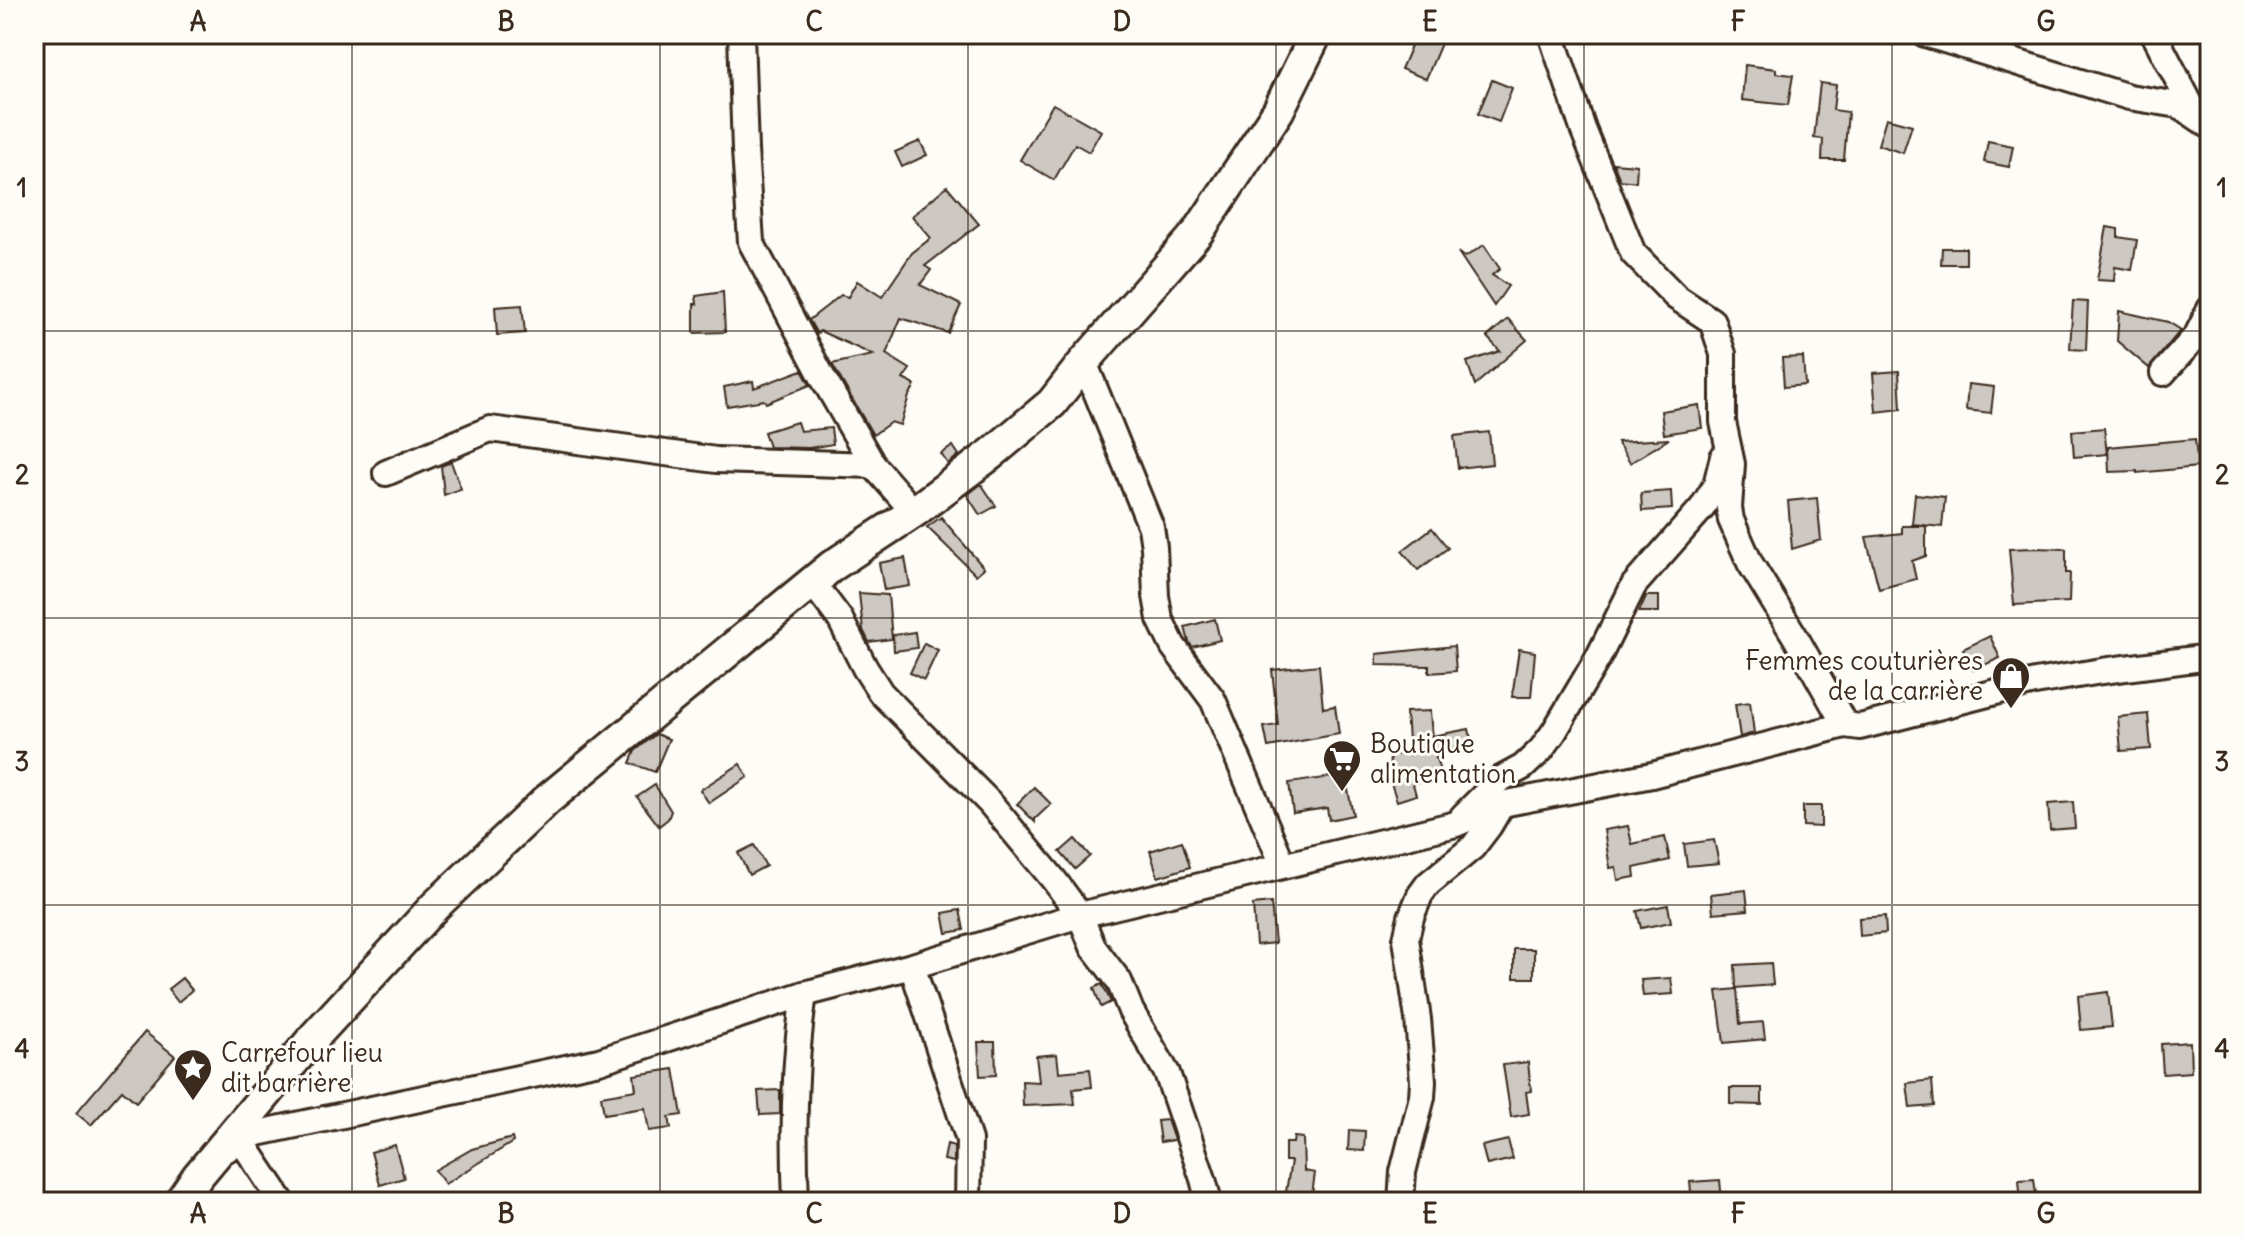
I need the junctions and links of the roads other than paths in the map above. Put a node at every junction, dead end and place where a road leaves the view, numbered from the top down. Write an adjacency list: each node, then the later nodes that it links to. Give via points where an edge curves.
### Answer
1 (741, 34): 11 (street, via 751,242)
2 (1316, 34): 8 (main road, via 1278,111 1198,232)
3 (1551, 34): 10 (street, via 1633,253 1676,297 1712,321 1723,354)
4 (1925, 34): 6 (street, via 2129,97 2179,105)
5 (2154, 34): 6 (street)
6 (2205, 123)
7 (2210, 309): 9 (street, via 2197,335)
8 (1084, 362): 13 (main road, via 1052,403); 19 (street, via 1151,527 1160,619 1213,700)
9 (2163, 373)
10 (1727, 441): 16 (street, via 1731,520 1750,563); 18 (street, via 1716,485 1634,585 1554,732 1523,767 1499,780)
11 (873, 465): 12 (street, via 716,460 490,429); 13 (street)
12 (386, 473)
13 (914, 512): 14 (main road)
14 (832, 566): 20 (street, via 816,587 881,693 990,803); 24 (main road, via 547,800 435,906 314,1037)
15 (2210, 657): 16 (street, via 2035,682 1860,727)
16 (1845, 725): 17 (street, via 1652,775)
17 (1502, 804): 18 (street); 30 (street, via 1473,847 1428,884 1411,917 1406,939 1423,1081)
18 (1456, 824): 19 (street)
19 (1280, 867): 20 (street)
20 (1080, 915): 21 (street); 29 (street, via 1093,947 1119,981 1167,1073)
21 (912, 966): 22 (street); 28 (street, via 969,1140)
22 (804, 994): 23 (street, via 599,1061); 27 (street)
23 (239, 1137): 24 (street); 26 (street)
24 (197, 1177): 25 (main road)
25 (180, 1202)
26 (282, 1202)
27 (796, 1202)
28 (968, 1202)
29 (1209, 1202)
30 (1401, 1202)

